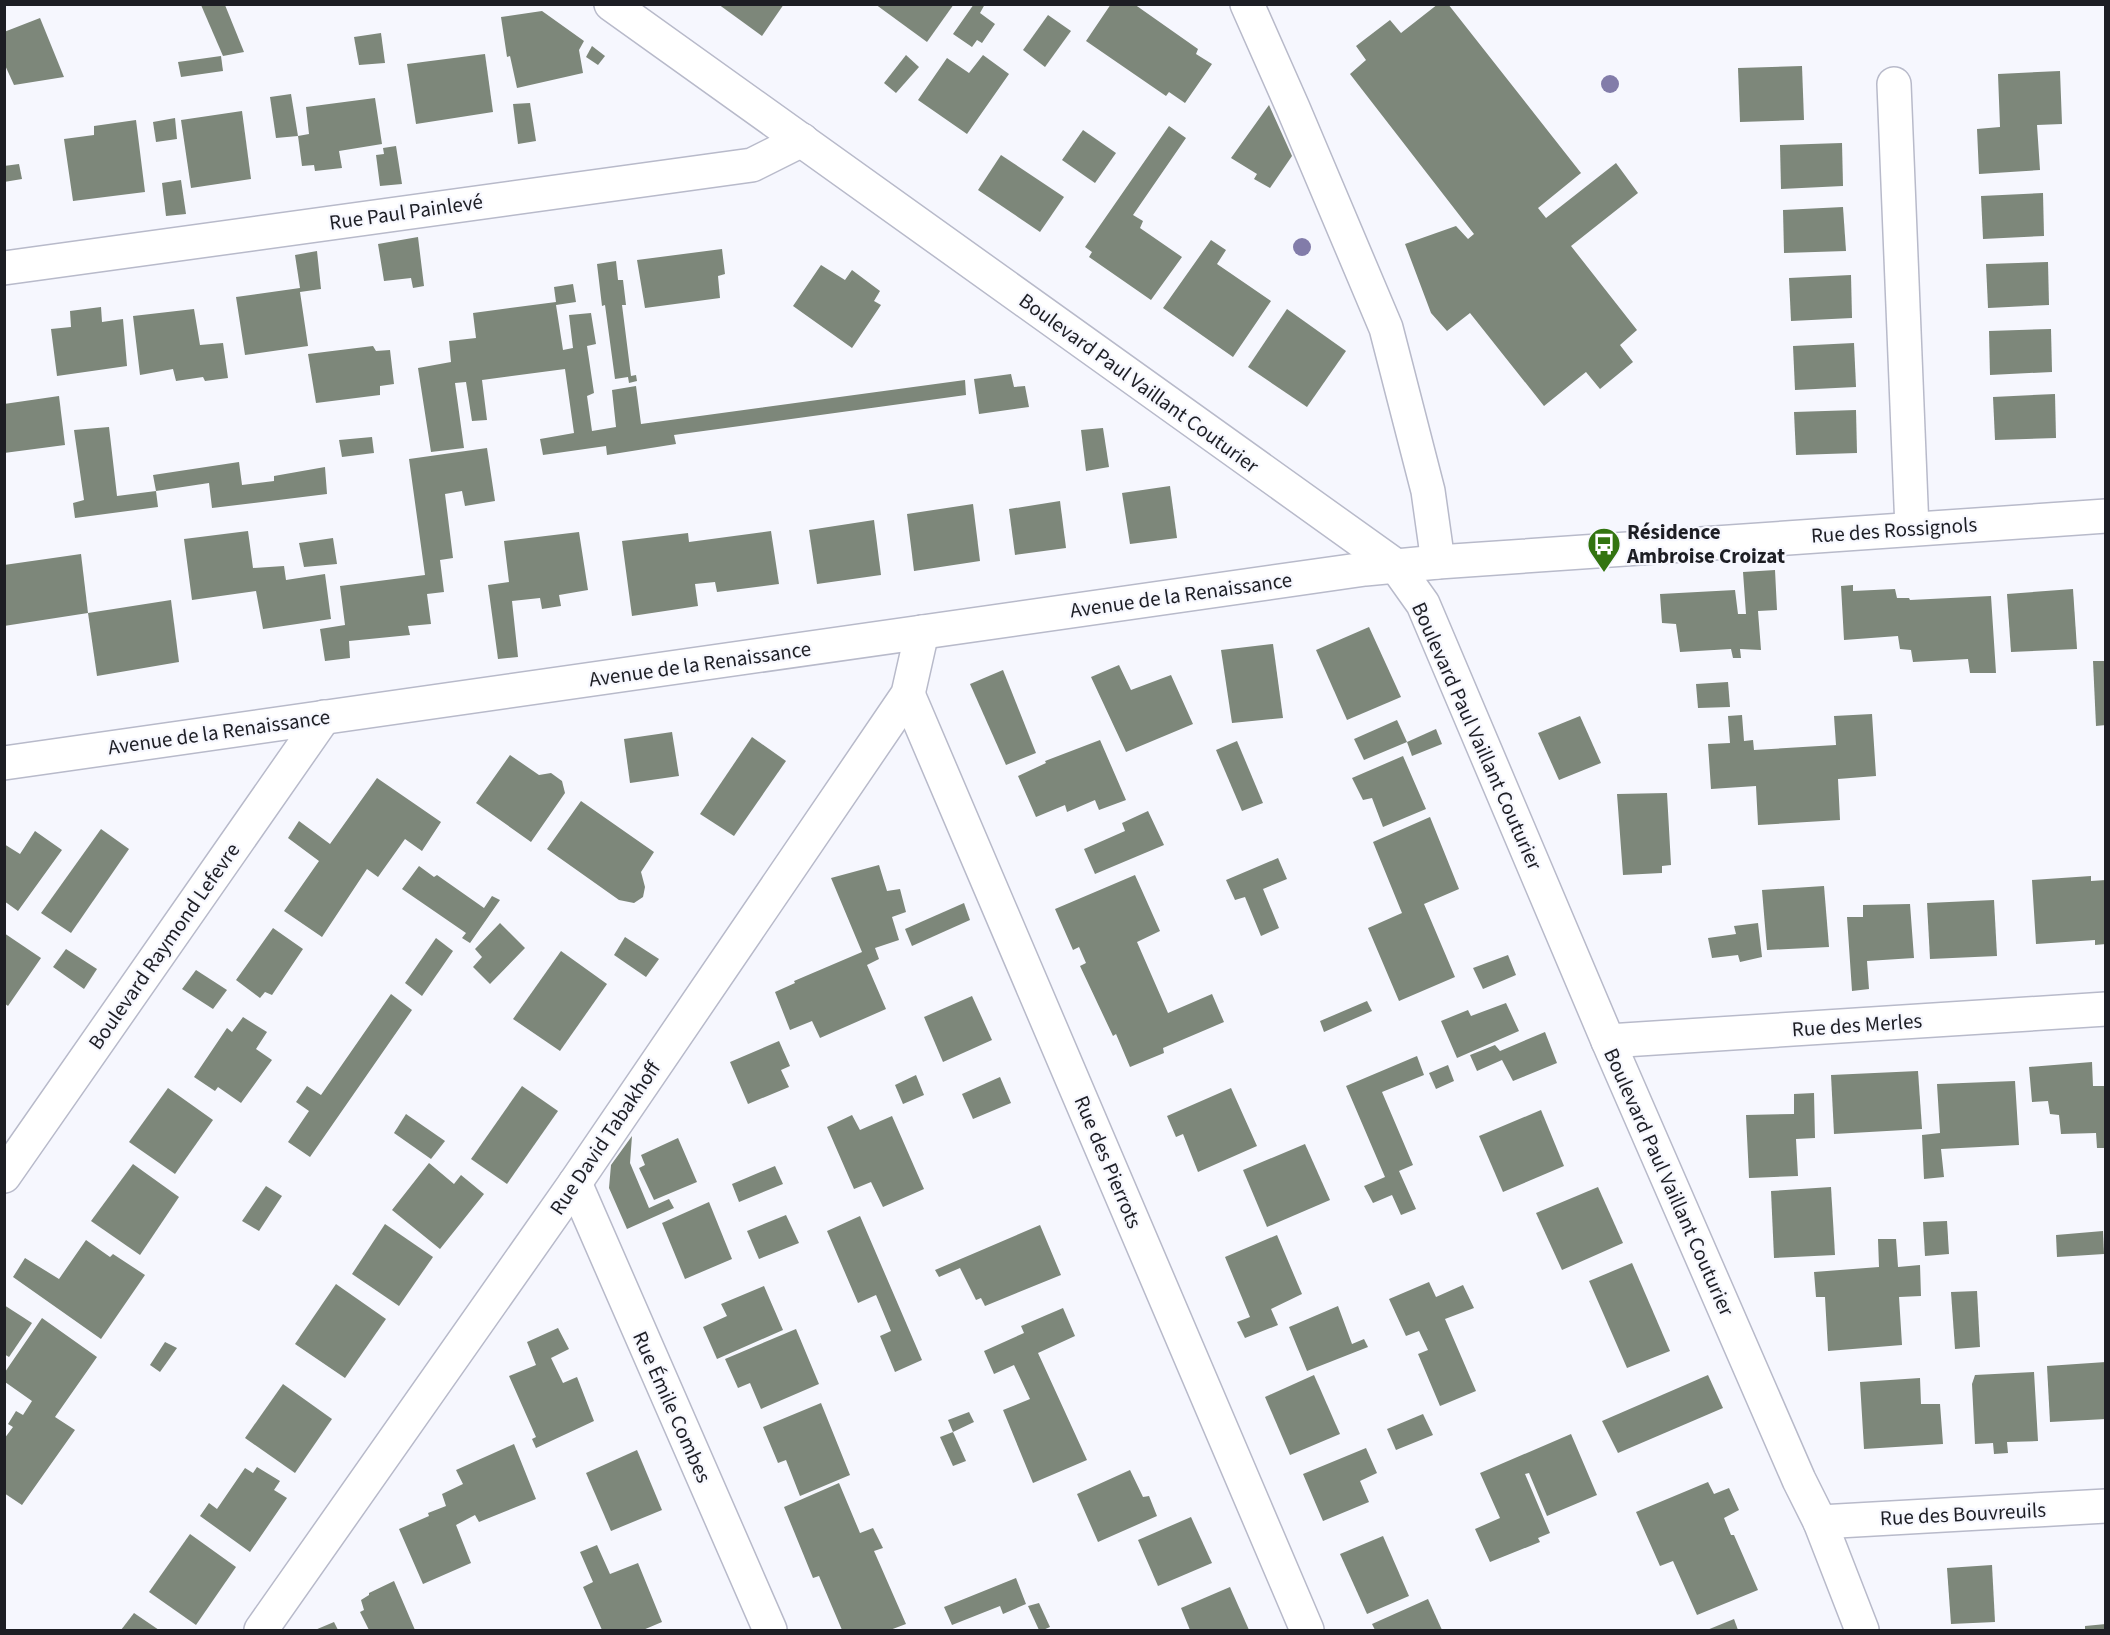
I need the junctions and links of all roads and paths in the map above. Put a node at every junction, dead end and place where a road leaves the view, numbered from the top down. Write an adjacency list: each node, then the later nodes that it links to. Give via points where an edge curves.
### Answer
1 (611, 4): 4 (street, Boulevard Paul Vaillant Couturier)
2 (1247, 4): 8 (street, via 1386,328 1428,491)
3 (1894, 84): 7 (street)
4 (802, 140): 5 (street, Rue Paul Painlevé, via 752,165); 9 (street, Boulevard Paul Vaillant Couturier)
5 (4, 268)
6 (2106, 516): 7 (street, Rue des Rossignols)
7 (1912, 529): 8 (street, Rue des Rossignols)
8 (1438, 562): 9 (street, Rue des Rossignols)
9 (1396, 566): 10 (street, Avenue de la Renaissance); 15 (street, Boulevard Paul Vaillant Couturier, via 1423,604)
10 (922, 632): 11 (street, Rue David Tabakhoff); 12 (street, Avenue de la Renaissance)
11 (908, 694): 17 (street, Rue David Tabakhoff); 22 (street, Rue des Pierrots)
12 (324, 717): 13 (street, Avenue de la Renaissance); 16 (street, Boulevard Raymond Lefevre)
13 (4, 763)
14 (2106, 1009): 15 (street, Rue des Merles)
15 (1608, 1041): 19 (street, Boulevard Paul Vaillant Couturier)
16 (4, 1176)
17 (575, 1183): 20 (street, Rue David Tabakhoff); 21 (street, Rue Émile Combes)
18 (2106, 1506): 19 (street, Rue des Bouvreuils)
19 (1820, 1522): 23 (street, Boulevard Paul Vaillant Couturier)
20 (261, 1630)
21 (770, 1630)
22 (1307, 1630)
23 (1862, 1630)

